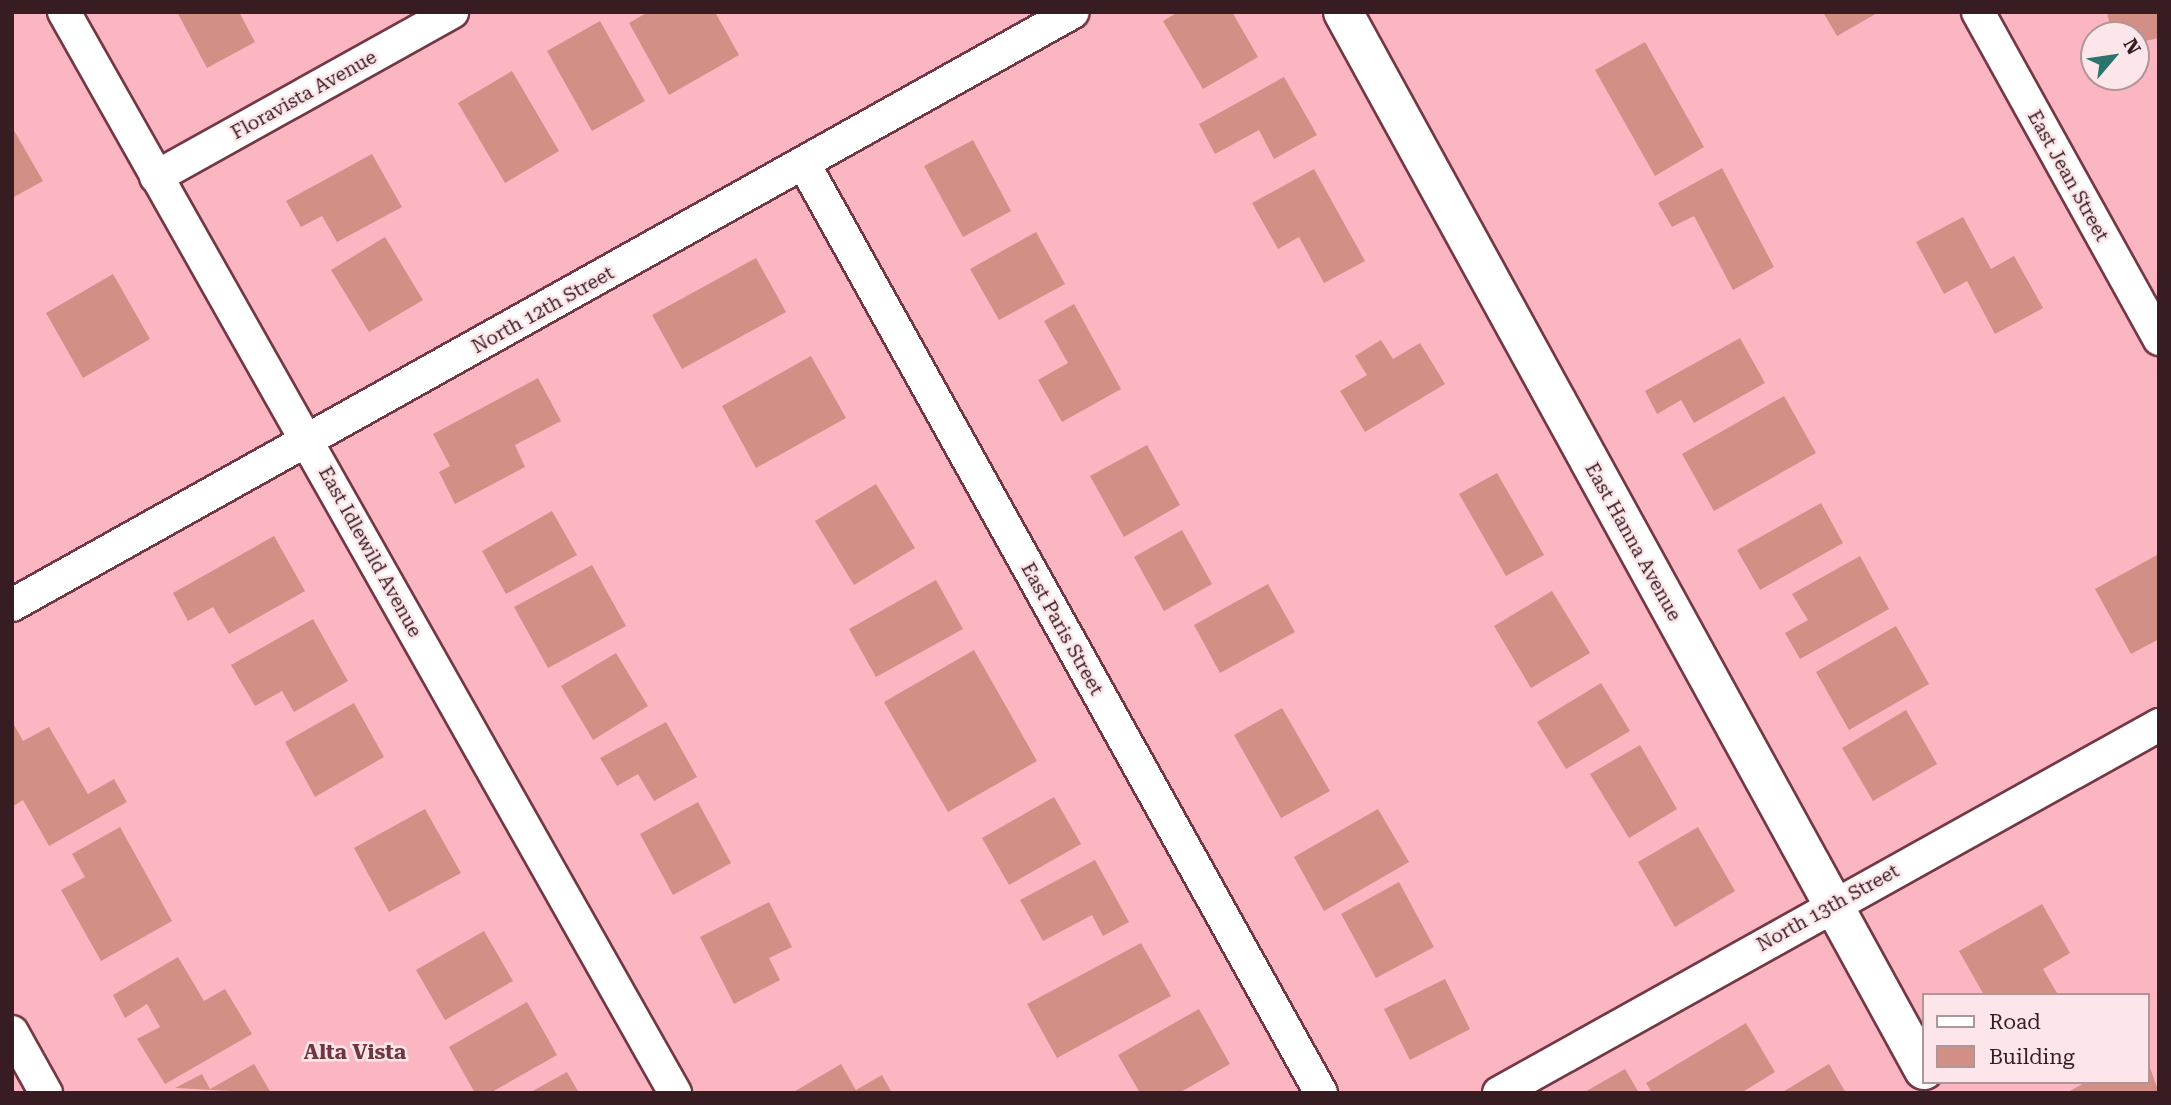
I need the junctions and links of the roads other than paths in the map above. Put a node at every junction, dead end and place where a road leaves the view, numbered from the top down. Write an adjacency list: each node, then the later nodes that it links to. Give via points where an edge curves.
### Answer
1 (64, 12): 7 (street, East Idlewild Avenue)
2 (452, 12): 7 (street, Floravista Avenue)
3 (1073, 12): 6 (street, North 12th Street)
4 (1343, 12): 12 (street, East Hanna Avenue)
5 (1978, 12): 8 (street, East Jean Street)
6 (804, 164): 9 (street, North 12th Street); 17 (street, East Paris Street)
7 (156, 177): 9 (street, East Idlewild Avenue)
8 (2159, 339)
9 (307, 441): 10 (street, North 12th Street); 16 (street, East Idlewild Avenue)
10 (12, 605)
11 (2159, 725): 12 (street, North 13th Street)
12 (1832, 906): 14 (street, East Hanna Avenue); 18 (street, North 13th Street)
13 (12, 1032): 15 (street)
14 (1923, 1068)
15 (46, 1093)
16 (675, 1093)
17 (1321, 1093)
18 (1499, 1093)

